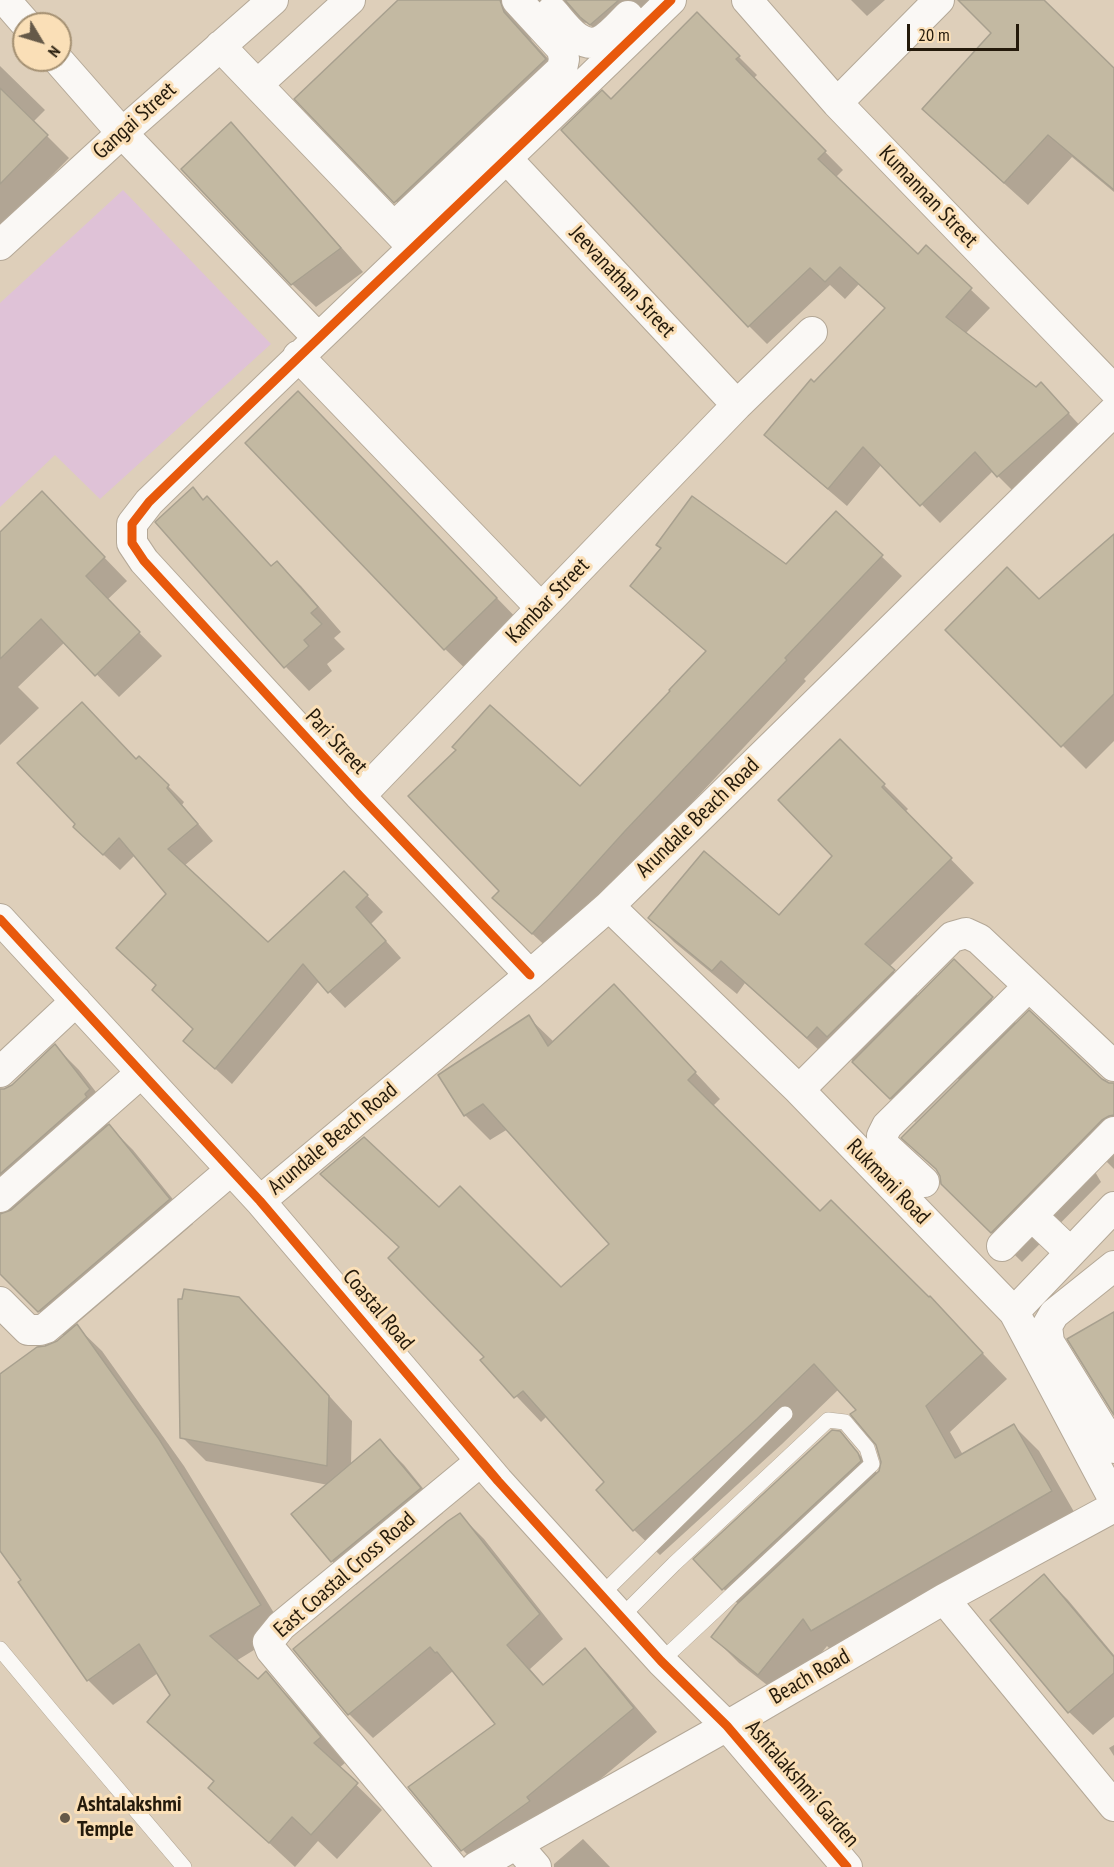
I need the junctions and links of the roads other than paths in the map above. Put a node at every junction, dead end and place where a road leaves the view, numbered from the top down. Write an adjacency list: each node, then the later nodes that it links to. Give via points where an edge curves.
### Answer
1 (5, 0): 10 (street)
2 (273, 0): 11 (street, Gangai Street)
3 (350, 0): 13 (street)
4 (518, 0): 17 (street, via 562,49 562,69)
5 (542, 0): 6 (street, via 579,40 590,43 601,41)
6 (646, 0)
7 (671, 0): 16 (street)
8 (747, 0): 14 (street, Kumannan Street)
9 (939, 0): 14 (street)
10 (16, 12)
11 (220, 46): 13 (street); 15 (street, Gangai Street)
12 (69, 72): 15 (street)
13 (258, 84): 17 (street)
14 (837, 103): 21 (street, Kumannan Street)
15 (122, 133): 18 (street, Gangai Street); 20 (street)
16 (507, 159): 17 (street); 22 (street, Jeevanathan Street)
17 (404, 237): 20 (street)
18 (0, 245)
19 (812, 332): 22 (street, Kambar Street)
20 (308, 347): 24 (street); 25 (street, Pari Street, via 149,502 132,524 132,543 144,561)
21 (1114, 390)
22 (737, 405): 24 (street, Kambar Street)
23 (1114, 411): 26 (street, Arundale Beach Road)
24 (541, 608): 25 (street, Kambar Street)
25 (360, 796): 28 (street, Pari Street)
26 (609, 906): 28 (street, Arundale Beach Road); 34 (street, Rukmani Road)
27 (0, 919): 30 (street, Coastal Road)
28 (530, 975): 40 (street, Arundale Beach Road)
29 (1029, 986): 32 (street); 34 (street, via 979,939 966,933 952,937); 38 (street, via 887,1126 882,1136 885,1146)
30 (76, 1001): 31 (street, Coastal Road); 33 (street)
31 (135, 1066): 36 (street, Coastal Road); 37 (street); 39 (street)
32 (1114, 1066)
33 (0, 1072)
34 (799, 1090): 47 (street, Rukmani Road)
35 (1114, 1132): 42 (street)
36 (231, 1170): 40 (street, Coastal Road); 46 (street, via 46,1328 28,1330)
37 (0, 1177)
38 (924, 1182)
39 (0, 1197)
40 (260, 1201): 50 (street, Coastal Road)
41 (1114, 1207): 44 (street)
42 (1032, 1216): 43 (street); 44 (street)
43 (1002, 1246)
44 (1070, 1252): 47 (street)
45 (1114, 1266): 49 (street, via 1054,1314 1047,1326 1049,1342)
46 (0, 1302)
47 (1014, 1312): 51 (street, Rukmani Road)
48 (785, 1414): 53 (lane)
49 (1114, 1448)
50 (481, 1461): 53 (street, Coastal Road); 62 (street, East Coastal Cross Road, via 281,1626 268,1642)
51 (1114, 1500)
52 (1114, 1506): 54 (street, Beach Road)
53 (602, 1594): 55 (street, Coastal Road)
54 (944, 1599): 58 (street, Beach Road); 59 (street)
55 (622, 1616): 57 (street, Coastal Road); 57 (lane, via 828,1420 845,1422 867,1448 872,1464)
56 (0, 1649): 61 (lane)
57 (662, 1660): 58 (street, Coastal Road)
58 (727, 1726): 60 (street, Beach Road); 64 (street, Ashtalakshmi Garden)
59 (1114, 1806)
60 (527, 1856): 63 (street, Beach Road)
61 (184, 1867)
62 (452, 1867)
63 (476, 1867)
64 (847, 1867)

